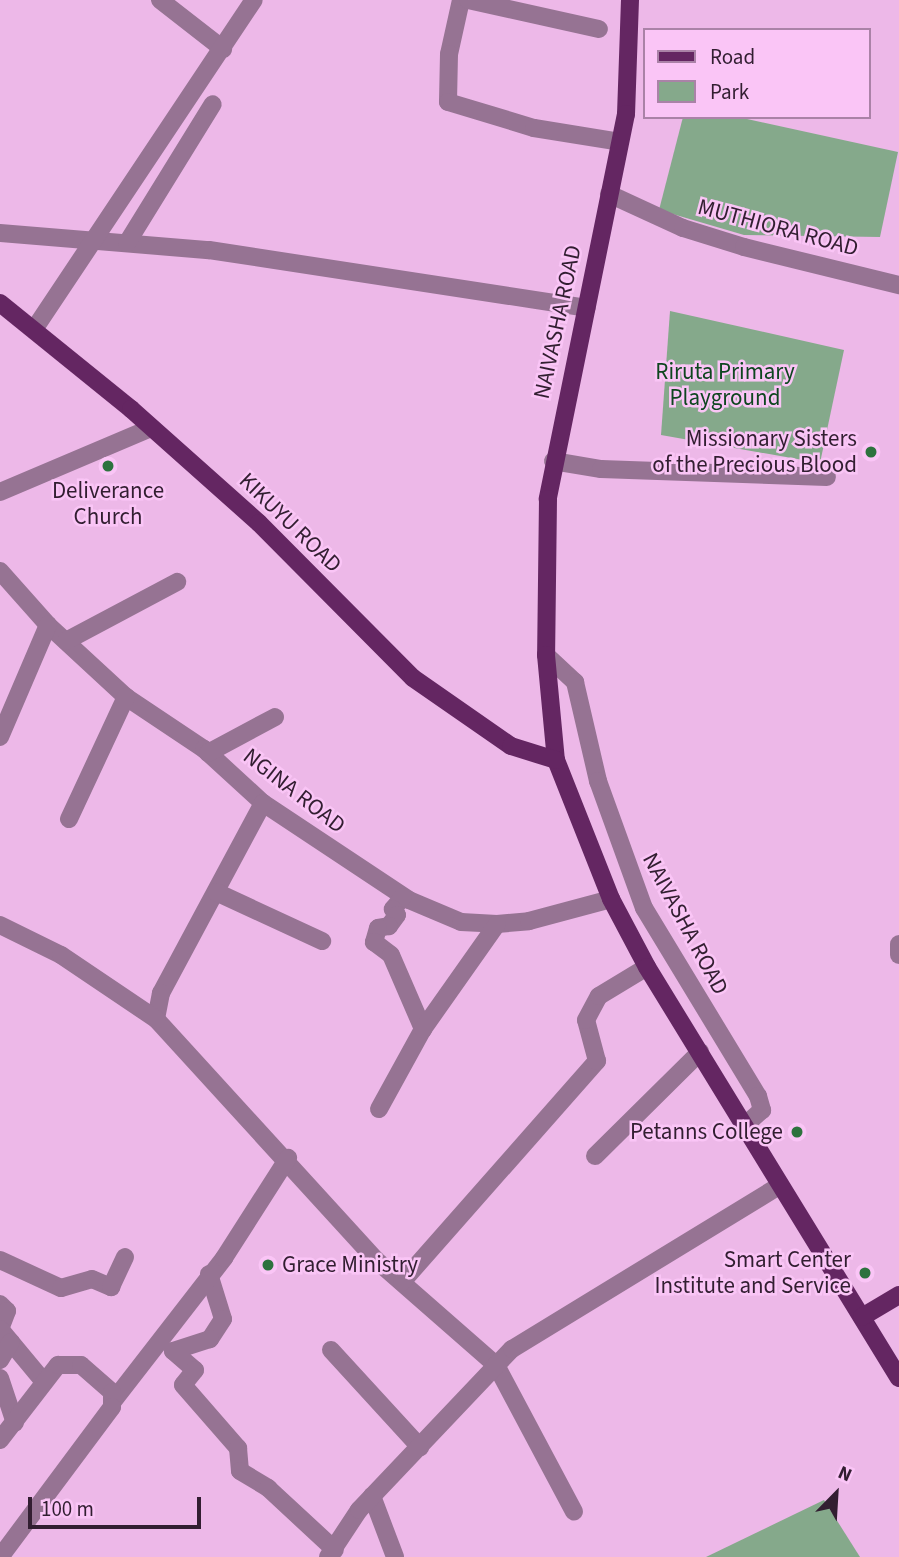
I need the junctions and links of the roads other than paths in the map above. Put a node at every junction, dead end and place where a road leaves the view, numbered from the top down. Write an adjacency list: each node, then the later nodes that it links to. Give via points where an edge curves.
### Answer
1 (160, 0): 7 (street)
2 (254, 0): 7 (street)
3 (461, 0): 9 (street, via 449,54 448,102 534,128)
4 (468, 0): 6 (street)
5 (630, 0): 9 (main road, NAIVASHA ROAD, via 632,74)
6 (599, 29)
7 (223, 49): 12 (street)
8 (213, 104): 13 (street)
9 (620, 142): 10 (main road, NAIVASHA ROAD)
10 (609, 194): 14 (street, MUTHIORA ROAD, via 683,228); 16 (main road, NAIVASHA ROAD)
11 (0, 233): 12 (street)
12 (97, 240): 13 (street); 17 (street)
13 (127, 243): 16 (street, via 271,258)
14 (899, 285)
15 (0, 303): 17 (main road, KIKUYU ROAD)
16 (587, 308): 19 (main road, NAIVASHA ROAD)
17 (35, 328): 18 (main road, KIKUYU ROAD)
18 (151, 428): 21 (street); 31 (main road, KIKUYU ROAD, via 259,523 414,678 511,746)
19 (553, 461): 20 (street, via 601,469); 26 (main road, NAIVASHA ROAD)
20 (827, 477)
21 (0, 492)
22 (0, 571): 24 (street, NGINA ROAD)
23 (177, 582): 25 (street)
24 (47, 625): 25 (street, NGINA ROAD); 29 (street)
25 (66, 641): 27 (street, NGINA ROAD)
26 (546, 655): 31 (main road, NAIVASHA ROAD); 45 (street, NAIVASHA ROAD, via 575,682 578,710 630,877)
27 (126, 697): 30 (street, NGINA ROAD); 33 (street)
28 (275, 717): 30 (street)
29 (0, 737)
30 (208, 753): 32 (street, NGINA ROAD)
31 (556, 760): 36 (main road, NAIVASHA ROAD)
32 (263, 803): 34 (street); 35 (street, NGINA ROAD)
33 (69, 819)
34 (216, 892): 39 (street); 43 (street, via 161,993)
35 (403, 897): 37 (street, NGINA ROAD, via 461,922); 44 (street, via 393,909 397,915 389,926 378,928 374,942 391,955)
36 (611, 899): 37 (street, NGINA ROAD, via 529,921); 42 (main road, NAIVASHA ROAD)
37 (498, 923): 44 (street)
38 (0, 925): 43 (street, via 69,960)
39 (322, 941)
40 (899, 944): 41 (street)
41 (899, 955)
42 (647, 967): 46 (main road, NAIVASHA ROAD); 55 (street, via 599,996 586,1020 597,1061)
43 (156, 1019): 50 (street)
44 (423, 1029): 47 (street)
45 (714, 1030): 46 (street); 48 (street, NAIVASHA ROAD, via 758,1096 762,1110)
46 (697, 1048): 48 (main road, NAIVASHA ROAD); 49 (street)
47 (379, 1109)
48 (744, 1126): 51 (main road, NAIVASHA ROAD)
49 (595, 1156)
50 (288, 1158): 54 (street); 55 (street)
51 (779, 1186): 58 (main road, NAIVASHA ROAD); 62 (street, via 512,1349)
52 (125, 1257): 53 (street, via 111,1287 92,1279 61,1288)
53 (0, 1260)
54 (209, 1274): 66 (street); 72 (street, via 223,1319 210,1339 173,1351 195,1370 183,1385 238,1448 240,1471 268,1488)
55 (402, 1282): 62 (street, via 437,1319)
56 (899, 1295): 58 (main road)
57 (0, 1304): 59 (street, via 8,1311 0,1329)
58 (862, 1317): 64 (main road, NAIVASHA ROAD)
59 (11, 1342): 61 (street); 65 (street)
60 (331, 1350): 69 (street)
61 (0, 1360)
62 (496, 1365): 69 (street); 71 (street)
63 (0, 1378): 67 (street)
64 (899, 1378)
65 (44, 1382): 66 (street, via 58,1365 81,1365 102,1379); 67 (street)
66 (114, 1400): 73 (street)
67 (7, 1419): 68 (street)
68 (0, 1440)
69 (420, 1447): 70 (street)
70 (372, 1496): 72 (street); 74 (street)
71 (575, 1512)
72 (331, 1553)
73 (0, 1557)
74 (395, 1557)

